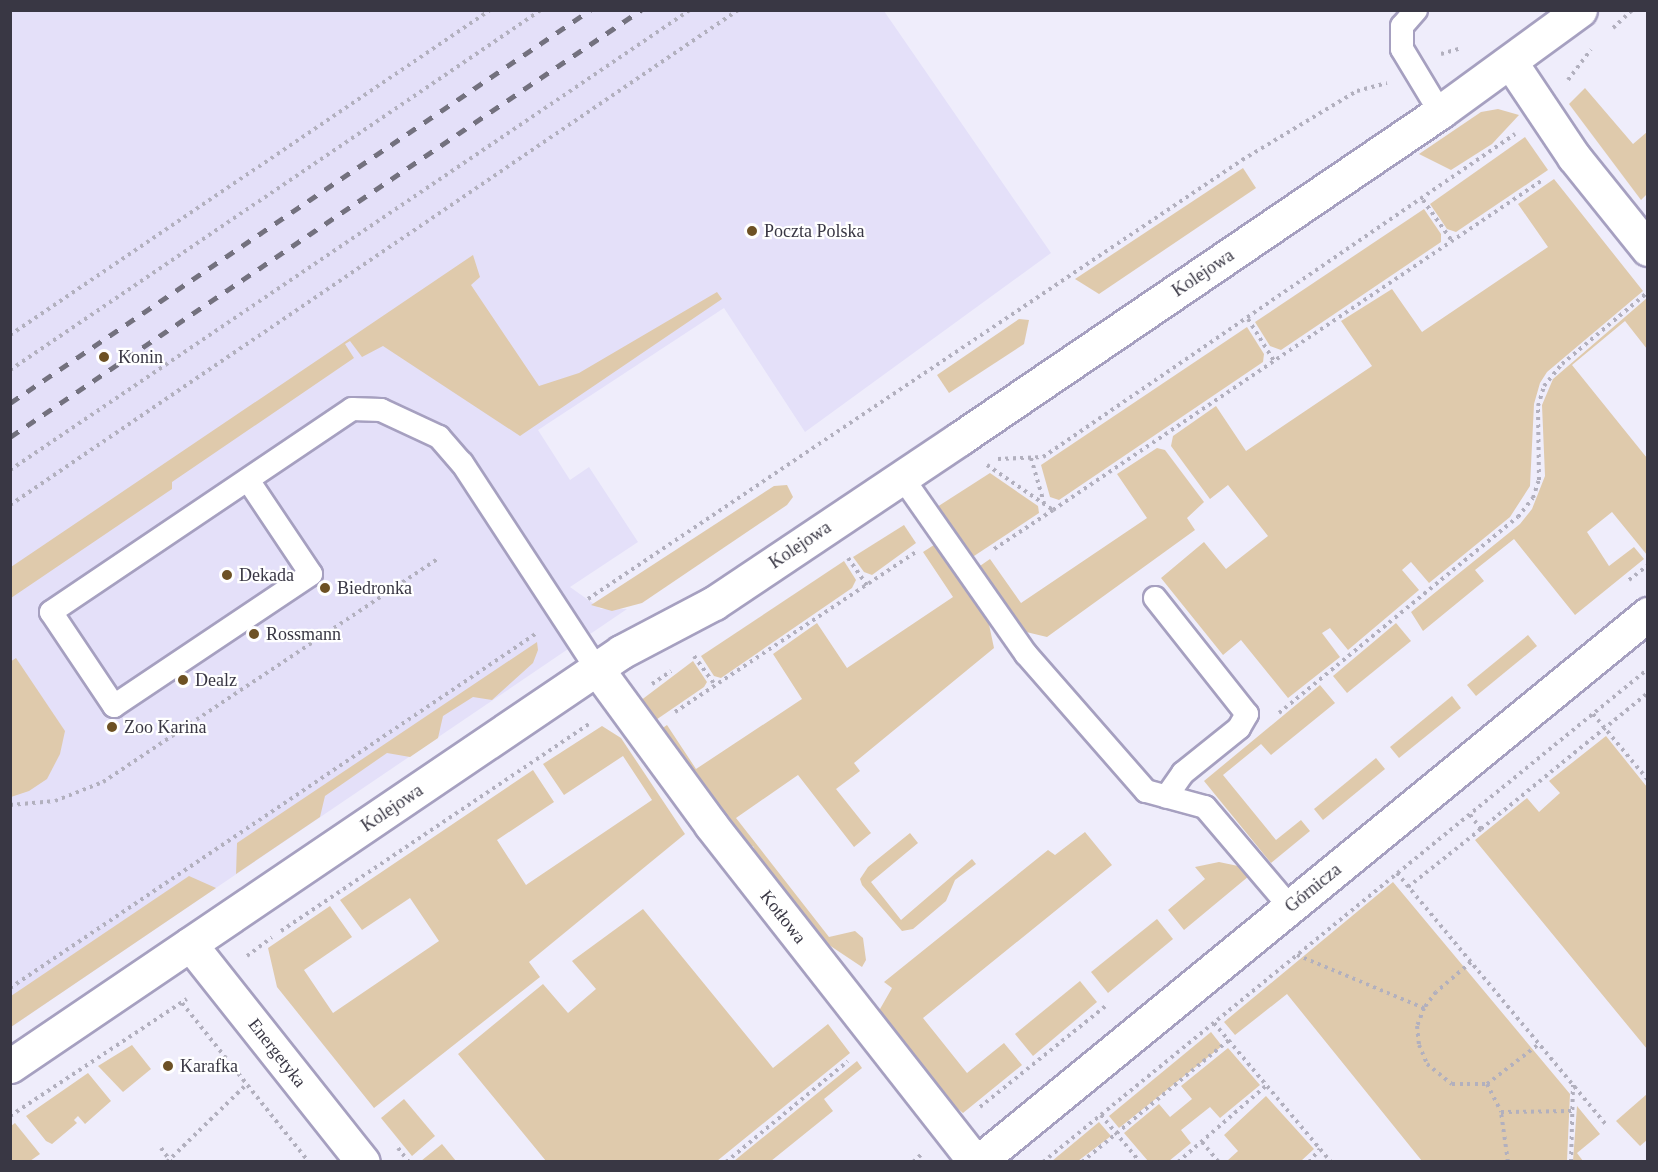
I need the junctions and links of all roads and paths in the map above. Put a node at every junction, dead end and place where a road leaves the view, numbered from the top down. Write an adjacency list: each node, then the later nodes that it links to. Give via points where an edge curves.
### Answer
1 (490, 10): 21 (path)
2 (541, 10): 23 (path)
3 (690, 10): 27 (path)
4 (738, 10): 31 (path)
5 (1416, 10): 12 (lane, via 1402,26 1402,49)
6 (1580, 10): 11 (street, Kolejowa)
7 (1632, 10): 8 (path)
8 (1606, 34)
9 (1598, 42): 13 (path)
10 (1466, 47): 12 (path, via 1444,52)
11 (1511, 63): 13 (street); 14 (street, Kolejowa)
12 (1415, 69): 14 (lane); 42 (path, via 1394,82 1357,91 1242,160)
13 (1541, 110): 16 (path, via 1503,146); 18 (street)
14 (1440, 112): 28 (street, Kolejowa)
15 (1555, 172): 17 (path)
16 (1423, 200): 17 (path); 20 (path)
17 (1452, 241): 22 (path)
18 (1647, 249)
19 (1647, 292): 53 (path, via 1562,364 1544,386 1538,406 1539,480 1533,498 1518,517)
20 (1248, 319): 22 (path); 24 (path, via 1043,457)
21 (10, 335)
22 (1275, 361): 32 (path)
23 (10, 370)
24 (1031, 458): 25 (path); 30 (path)
25 (984, 463): 26 (path); 30 (path)
26 (977, 468)
27 (10, 470)
28 (902, 477): 47 (street, Kolejowa, via 714,603 621,652); 57 (lane, via 1026,654 1146,791)
29 (248, 480): 29 (lane, via 51,612 114,706 311,574); 42 (lane, via 352,409 381,410 439,437 447,446)
30 (1044, 504): 32 (path)
31 (10, 505)
32 (1053, 510): 36 (path)
33 (855, 548): 35 (path)
34 (919, 550): 39 (path)
35 (846, 554): 38 (path); 39 (path)
36 (984, 556)
37 (439, 558): 58 (path, via 103,782 55,801)
38 (837, 561)
39 (867, 585): 49 (path)
40 (1155, 598): 57 (lane, via 1247,714 1239,728 1183,773)
41 (1647, 614): 63 (street, Górnicza)
42 (562, 616): 47 (lane); 68 (path)
43 (704, 649): 44 (path)
44 (694, 656): 45 (path); 49 (path)
45 (685, 662)
46 (676, 668): 51 (path)
47 (597, 669): 51 (street, Kotłowa); 64 (street, Kolejowa)
48 (1647, 669): 52 (path)
49 (715, 685): 55 (path)
50 (1647, 693): 54 (path)
51 (621, 704): 55 (street, Kotłowa); 67 (path, via 269,939)
52 (1593, 714): 54 (path); 59 (path)
53 (1272, 718)
54 (1605, 728): 56 (path); 60 (path)
55 (643, 734): 95 (street, Kotłowa)
56 (1647, 780)
57 (1166, 797): 63 (lane, via 1205,807)
58 (10, 805)
59 (1470, 815): 60 (path); 61 (path)
60 (1481, 829): 62 (path)
61 (1397, 873): 62 (path); 65 (path)
62 (1408, 886): 66 (path)
63 (1290, 907): 95 (street, Górnicza)
64 (190, 944): 67 (street, Energetyka); 75 (street, Kolejowa)
65 (1296, 955): 70 (path); 71 (path)
66 (1471, 963): 70 (path, via 1436,992); 73 (path)
67 (218, 978): 69 (path); 92 (street, Energetyka)
68 (10, 988)
69 (182, 1003): 76 (path); 83 (path)
70 (1425, 1008): 77 (path, via 1418,1026 1427,1064 1452,1084)
71 (1214, 1023): 72 (path); 82 (path)
72 (1229, 1040): 78 (path); 85 (path)
73 (1539, 1044): 77 (path); 79 (path)
74 (853, 1057): 93 (path)
75 (10, 1066)
76 (247, 1084): 90 (path); 91 (path)
77 (1487, 1084): 81 (path)
78 (1267, 1085): 86 (path); 89 (path)
79 (1573, 1085): 80 (path); 84 (path)
80 (1572, 1111): 81 (path); 104 (path)
81 (1501, 1112): 103 (path)
82 (1101, 1115): 85 (path); 96 (path)
83 (10, 1116)
84 (1605, 1125)
85 (1116, 1134): 97 (path); 98 (path)
86 (1202, 1142): 99 (path); 100 (path)
87 (926, 1145): 94 (path)
88 (161, 1148): 90 (path)
89 (1320, 1149): 101 (path); 102 (path)
90 (169, 1161)
91 (309, 1161)
92 (363, 1161)
93 (726, 1161)
94 (913, 1161)
95 (976, 1161)
96 (1043, 1161)
97 (1082, 1161)
98 (1140, 1161)
99 (1178, 1161)
100 (1219, 1161)
101 (1309, 1161)
102 (1331, 1161)
103 (1508, 1161)
104 (1571, 1161)

